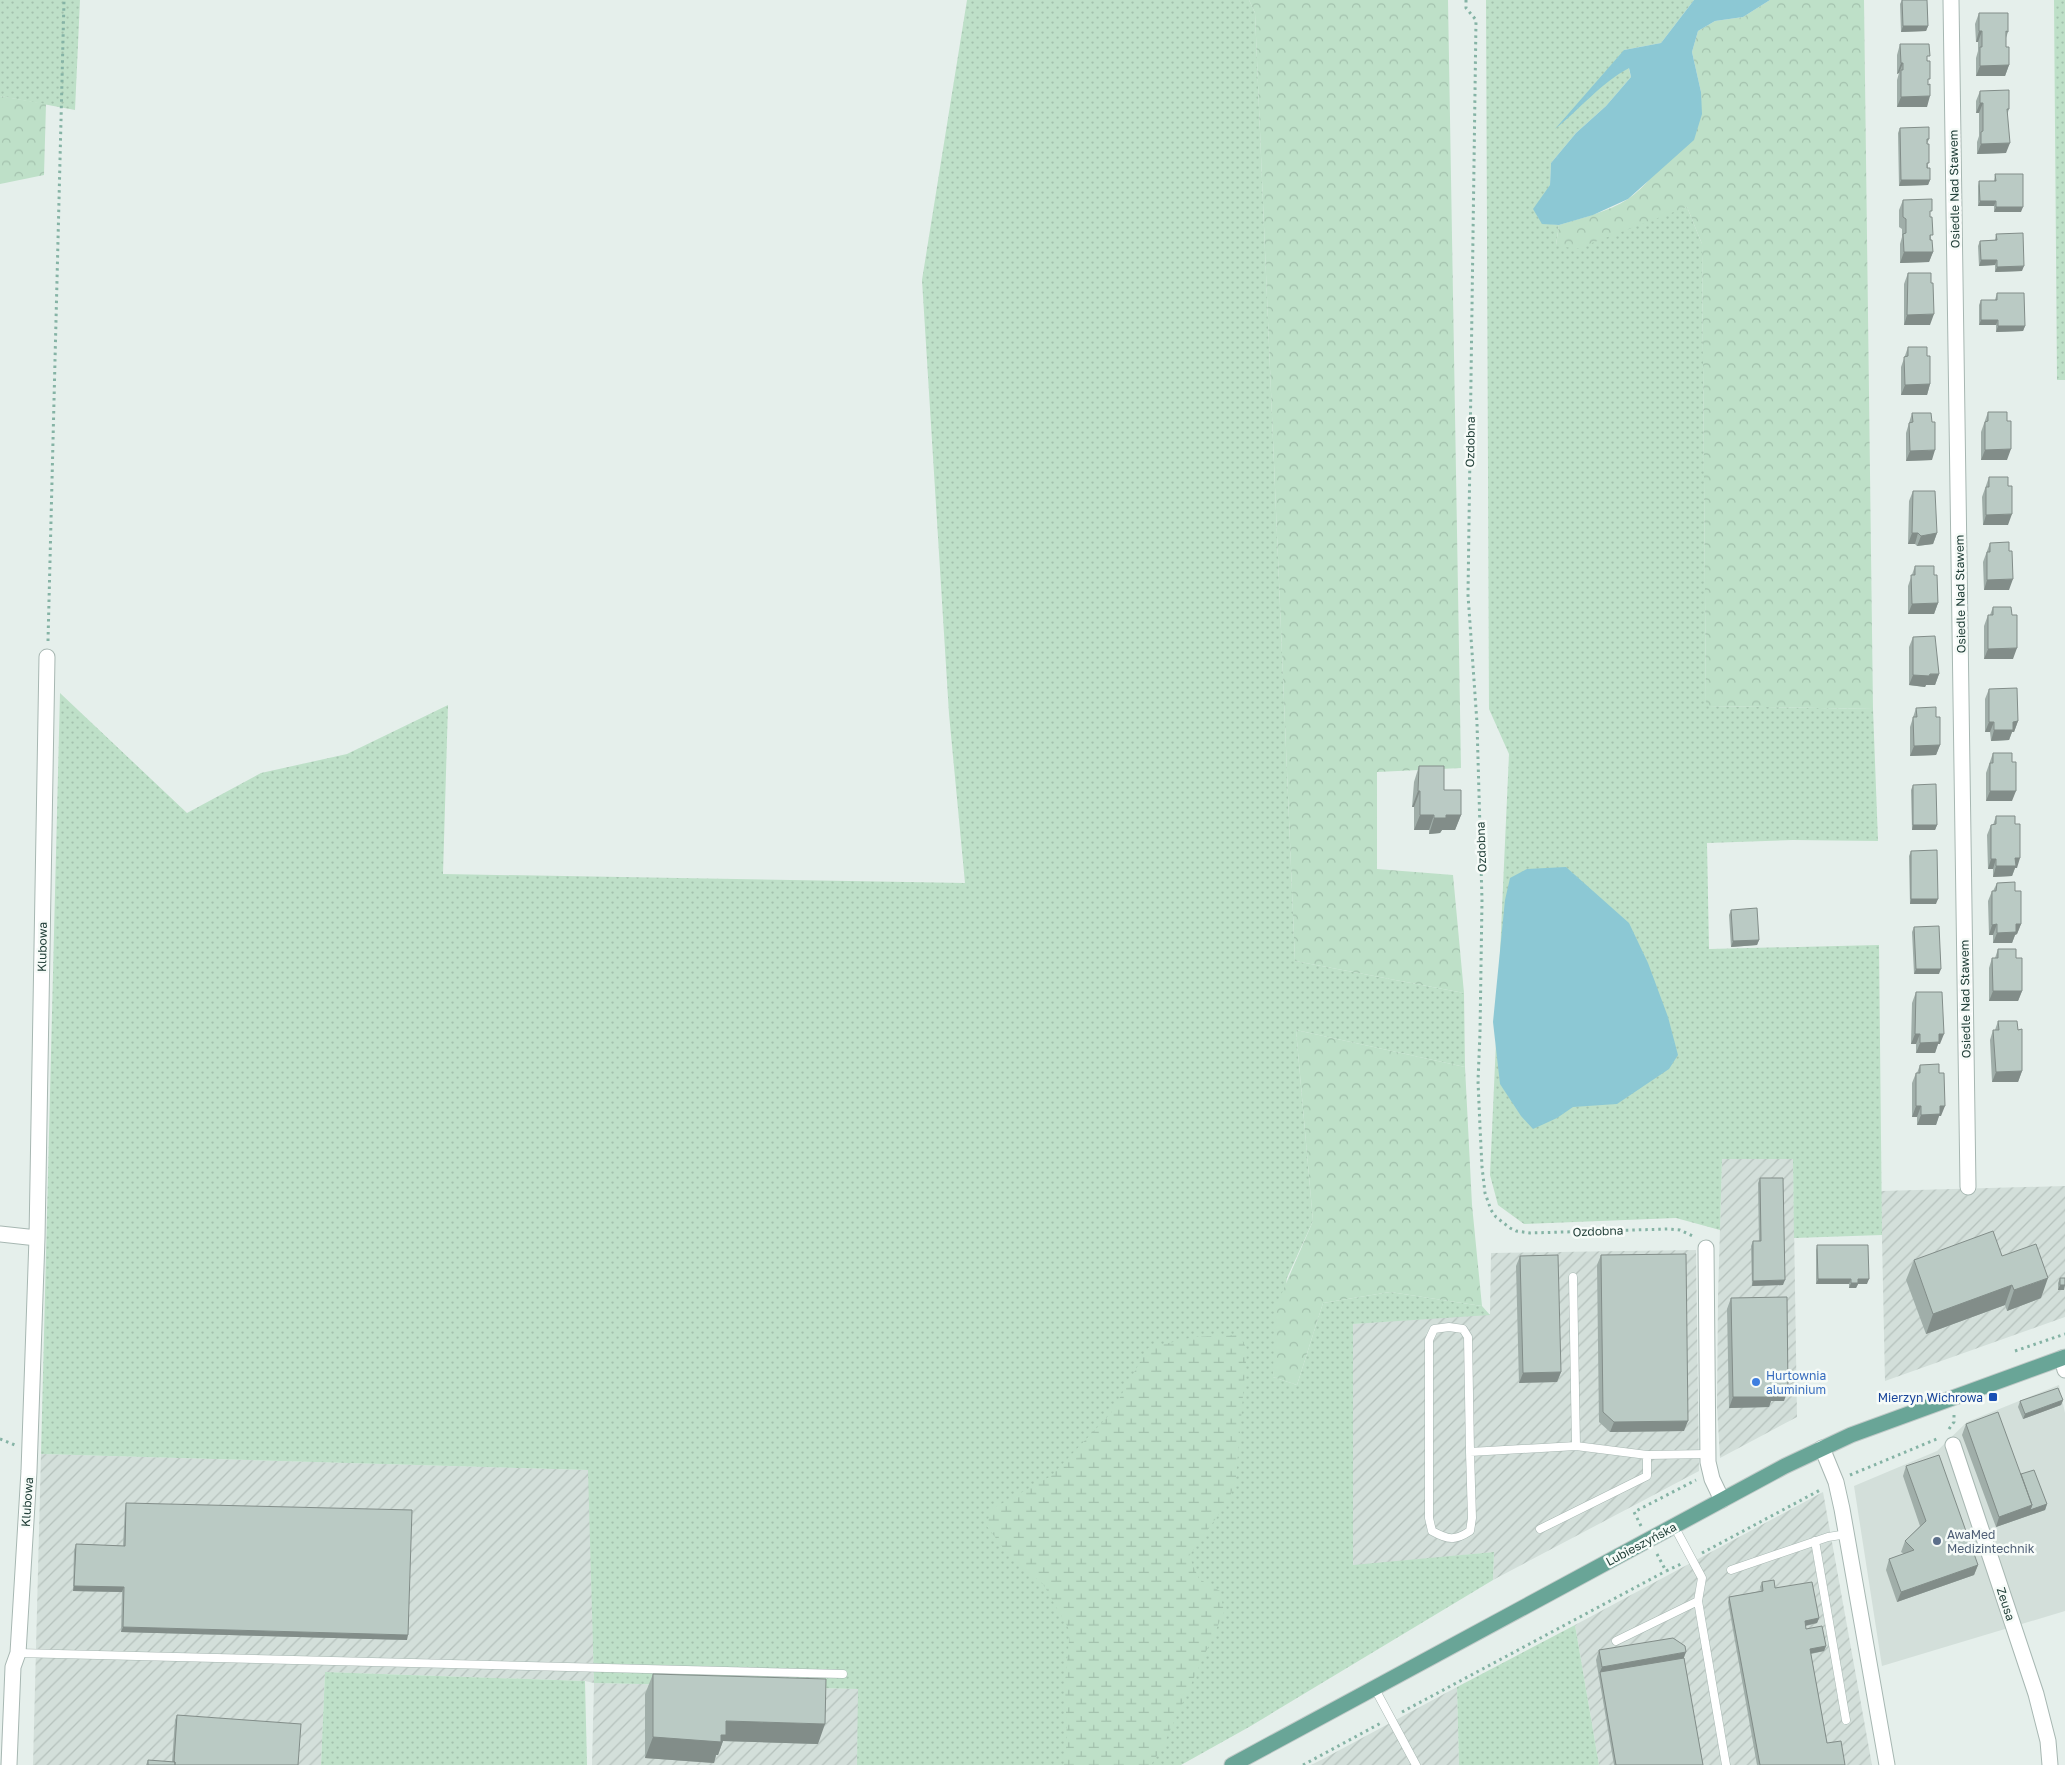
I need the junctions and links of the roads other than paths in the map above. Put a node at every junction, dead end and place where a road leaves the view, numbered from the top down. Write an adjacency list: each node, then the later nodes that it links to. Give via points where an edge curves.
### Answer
1 (1951, 0): 3 (street, Osiedle Nad Stawem)
2 (47, 657): 5 (street, Klubowa)
3 (1968, 1187)
4 (0, 1234): 5 (street)
5 (37, 1238): 23 (street, Klubowa, via 30,1464)
6 (1706, 1248): 13 (street)
7 (1573, 1277): 10 (lane)
8 (2064, 1362): 11 (main road, Lubieszyńska)
9 (1947, 1441): 32 (street, Zeusa, via 2036,1694 2048,1741)
10 (1576, 1446): 12 (lane); 14 (lane)
11 (1822, 1448): 15 (main road, Lubieszyńska); 18 (street, via 1836,1482)
12 (1470, 1452): 12 (lane, via 1470,1531 1458,1539 1443,1538 1432,1531 1429,1518 1429,1340 1434,1329 1462,1329 1468,1337)
13 (1708, 1454): 14 (lane); 15 (street, via 1710,1472)
14 (1647, 1455): 17 (lane, via 1647,1476)
15 (1722, 1500): 16 (main road, Lubieszyńska)
16 (1674, 1526): 21 (lane, via 1702,1578); 25 (main road, Lubieszyńska)
17 (1540, 1529)
18 (1847, 1534): 19 (lane); 31 (street)
19 (1815, 1541): 20 (lane); 26 (lane)
20 (1731, 1570)
21 (1698, 1601): 22 (lane); 30 (lane)
22 (1616, 1641)
23 (18, 1653): 24 (lane); 27 (street, Klubowa, via 13,1667)
24 (843, 1674)
25 (1375, 1689): 28 (main road, Lubieszyńska); 29 (lane)
26 (1846, 1720)
27 (9, 1765)
28 (1232, 1765)
29 (1416, 1765)
30 (1726, 1765)
31 (1887, 1765)
32 (2050, 1765)

